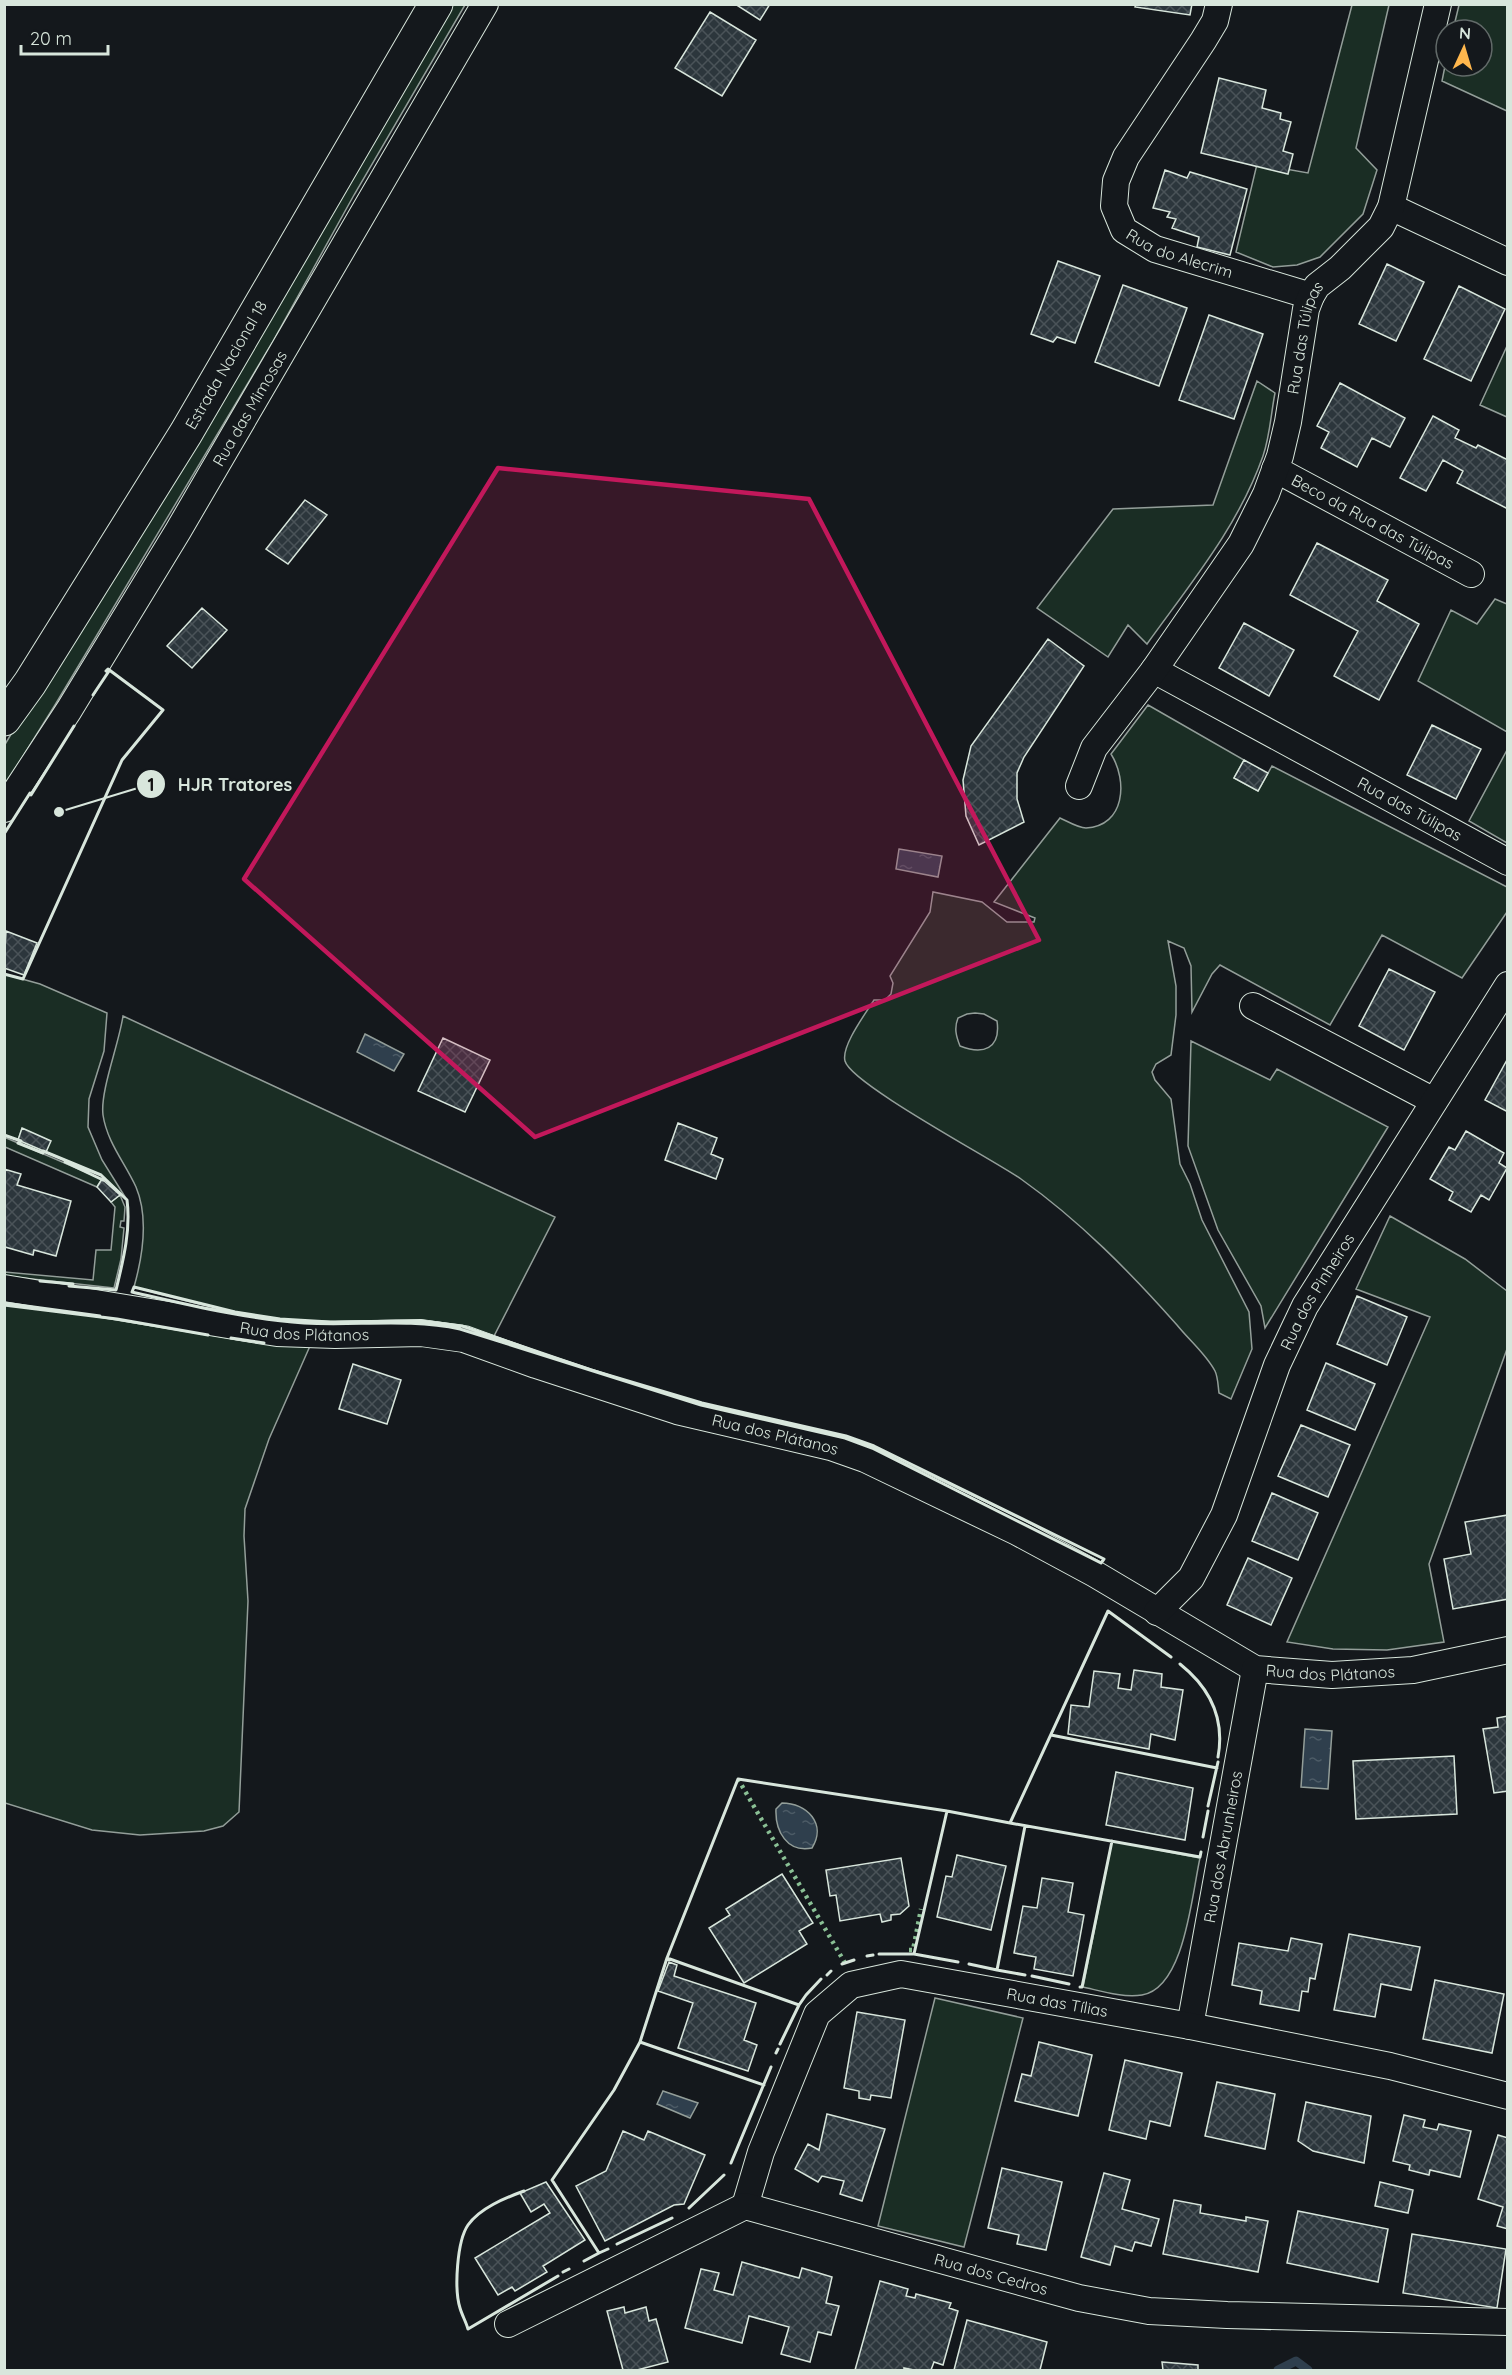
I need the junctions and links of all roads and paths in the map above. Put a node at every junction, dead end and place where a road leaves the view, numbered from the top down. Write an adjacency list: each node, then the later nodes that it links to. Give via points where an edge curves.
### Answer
1 (436, 4): 11 (main road, Estrada Nacional 18, via 186,433 30,683)
2 (485, 4): 13 (street, Rua das Mimosas, via 189,512)
3 (1220, 4): 7 (street, Rua do Alecrim, via 1203,41 1126,156 1116,181 1114,206 1124,230 1155,249)
4 (1438, 4): 5 (street, Rua das Túlipas)
5 (1391, 207): 6 (street); 7 (street, Rua das Túlipas, via 1381,227)
6 (1508, 262)
7 (1311, 296): 8 (street, Rua das Túlipas, via 1288,422)
8 (1275, 469): 9 (street, Beco da Rua das Túlipas); 10 (street, Rua das Túlipas, via 1241,544)
9 (1471, 574)
10 (1154, 670): 12 (street, Rua das Túlipas, via 1094,748); 14 (street, Rua das Túlipas)
11 (4, 718)
12 (1079, 786)
13 (4, 809)
14 (1508, 862)
15 (1508, 985): 17 (street, Rua dos Pinheiros)
16 (1253, 1006): 17 (street)
17 (1434, 1101): 19 (street, Rua dos Pinheiros, via 1305,1305 1277,1365 1224,1515 1191,1578)
18 (4, 1288): 19 (street, Rua dos Plátanos, via 277,1333 421,1333 464,1339 677,1411 831,1447 865,1459 1017,1532)
19 (1157, 1612): 21 (street, Rua dos Plátanos)
20 (1508, 1650): 21 (street, Rua dos Plátanos, via 1413,1670 1332,1674)
21 (1255, 1669): 22 (street, Rua dos Abrunheiros)
22 (1190, 2026): 23 (street, Rua das Tílias, via 1390,2066); 24 (street, Rua das Tílias, via 901,1974 851,1985 818,2014 761,2152)
23 (1508, 2096)
24 (745, 2206): 25 (street, Rua dos Cedros, via 1079,2298 1149,2311); 26 (street)
25 (1508, 2322)
26 (508, 2324)

